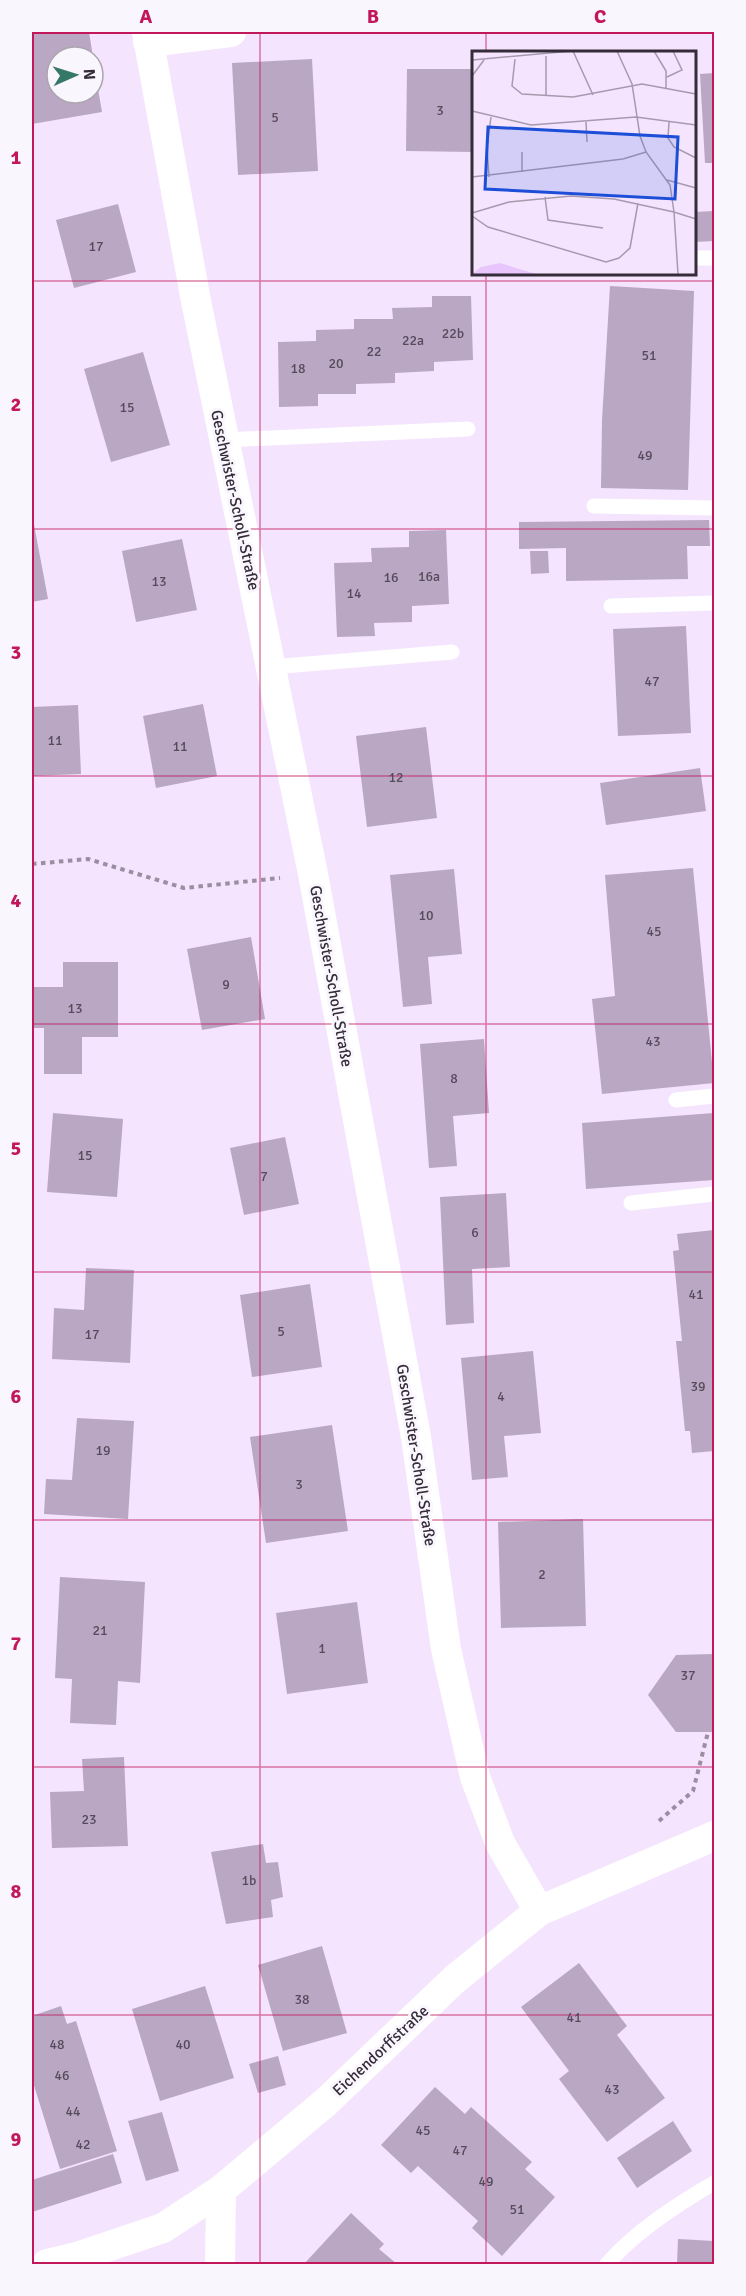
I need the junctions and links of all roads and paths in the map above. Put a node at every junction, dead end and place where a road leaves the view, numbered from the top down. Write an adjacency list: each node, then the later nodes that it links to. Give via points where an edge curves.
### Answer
1 (231, 32): 2 (street)
2 (147, 37): 6 (street, Geschwister-Scholl-Straße)
3 (695, 258): 4 (lane)
4 (714, 258)
5 (468, 429): 6 (lane)
6 (224, 440): 12 (street, Geschwister-Scholl-Straße)
7 (594, 506): 8 (lane)
8 (714, 508)
9 (714, 603): 10 (lane)
10 (611, 606)
11 (452, 652): 12 (lane)
12 (271, 668): 14 (street, Geschwister-Scholl-Straße)
13 (32, 864): 14 (path, via 88,859 184,888)
14 (314, 874): 22 (street, Geschwister-Scholl-Straße, via 416,1437 446,1649 475,1777 500,1843)
15 (714, 1096): 16 (lane)
16 (676, 1100)
17 (714, 1194): 18 (lane)
18 (631, 1203)
19 (708, 1732): 20 (path, via 693,1791)
20 (650, 1829)
21 (714, 1836): 22 (street, Eichendorffstraße)
22 (539, 1911): 24 (street, Eichendorffstraße, via 455,1979 326,2102)
23 (714, 2183): 27 (lane, via 630,2241)
24 (221, 2190): 25 (street, Eichendorffstraße, via 164,2228); 26 (street)
25 (47, 2265)
26 (220, 2265)
27 (607, 2265)

